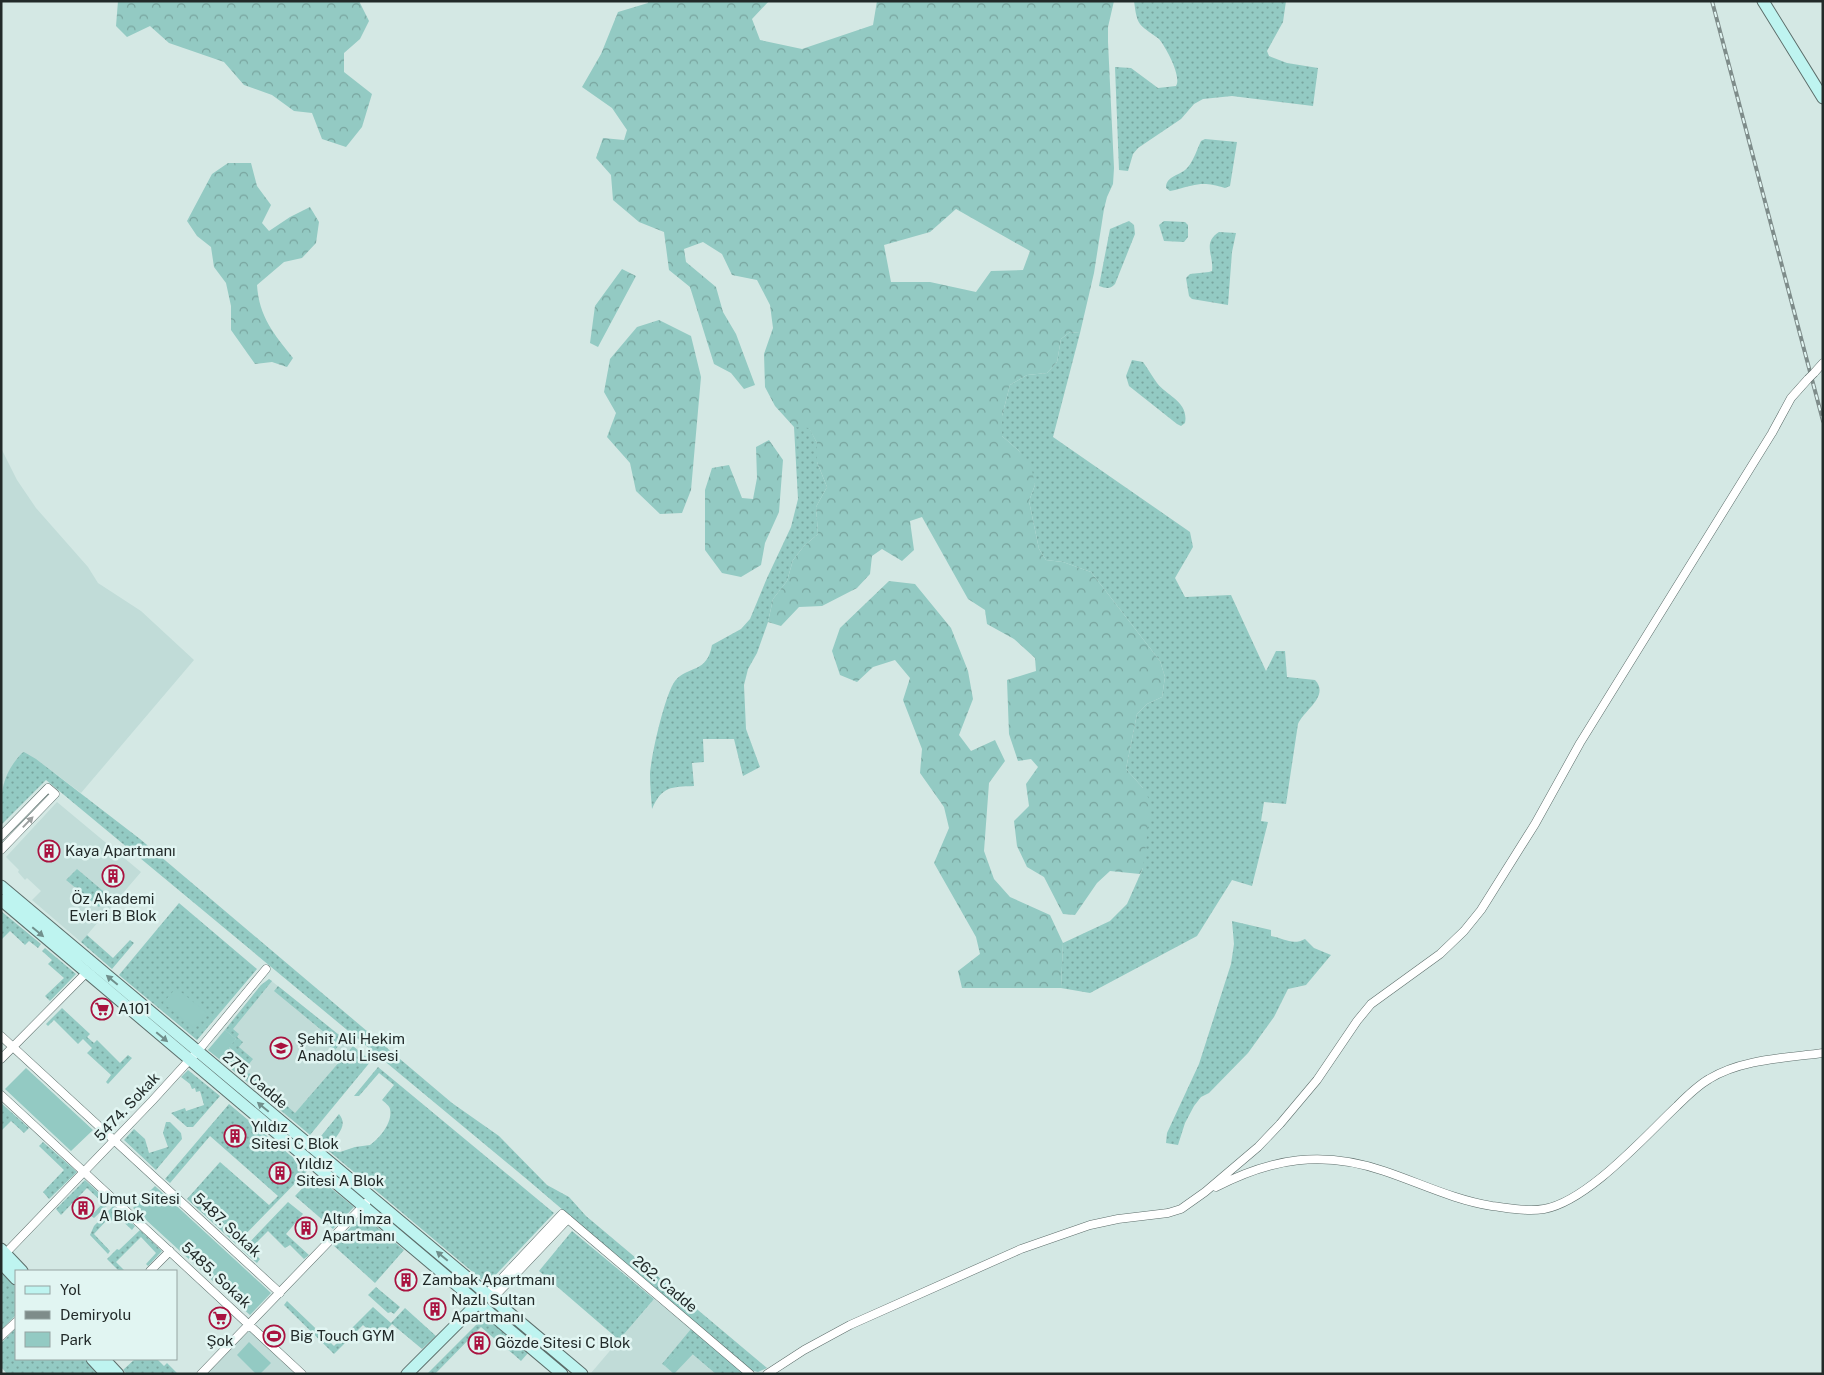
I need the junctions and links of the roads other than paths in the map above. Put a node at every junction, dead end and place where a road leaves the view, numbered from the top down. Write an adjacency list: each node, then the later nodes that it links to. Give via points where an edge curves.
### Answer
1 (1763, 1): 2 (street)
2 (1823, 98)
3 (1823, 363): 18 (street, bridge, via 1791,398 1476,917 1440,954 1371,1004 1318,1080 1287,1117)
4 (1, 836): 5 (street, one-way to 4, via 55,794 48,788)
5 (1, 850)
6 (1, 886): 13 (street, 275. Cadde, one-way to 6)
7 (1, 900): 9 (street, 275. Cadde, one-way to 9)
8 (266, 969): 13 (street, 5474. Sokak)
9 (86, 973): 11 (street); 13 (street, 275. Cadde, one-way to 13)
10 (1, 1036): 11 (street, 5487. Sokak)
11 (13, 1047): 14 (street); 16 (street, 5487. Sokak)
12 (1823, 1053): 18 (street, via 1741,1066 1708,1079 1599,1179 1569,1201 1544,1209 1521,1210 1468,1201 1368,1166 1321,1159 1273,1163)
13 (193, 1056): 16 (street, 5474. Sokak); 19 (street, 275. Cadde)
14 (1, 1059)
15 (1, 1095): 17 (street, 5485. Sokak)
16 (115, 1141): 17 (street, 5474. Sokak); 25 (street, 5487. Sokak)
17 (85, 1173): 20 (street, 5485. Sokak); 21 (street, 5474. Sokak)
18 (1205, 1192): 41 (street, via 1178,1210 1090,1225 995,1260 843,1328)
19 (367, 1202): 25 (street); 26 (street, 275. Cadde)
20 (170, 1251): 23 (street); 28 (street, 5485. Sokak)
21 (2, 1256): 22 (street); 24 (street)
22 (21, 1270)
23 (151, 1270)
24 (15, 1277)
25 (280, 1293): 28 (street)
26 (486, 1301): 36 (street); 37 (street); 38 (street, 275. Cadde); 39 (street, 275. Cadde); 40 (street, 262. Cadde, via 565,1217)
27 (15, 1323): 29 (street)
28 (249, 1325): 34 (street); 35 (street, 5485. Sokak)
29 (1, 1336)
30 (93, 1360): 32 (street)
31 (105, 1360): 33 (street)
32 (106, 1374)
33 (118, 1374)
34 (200, 1374)
35 (302, 1374)
36 (407, 1374)
37 (418, 1374)
38 (562, 1374)
39 (582, 1374)
40 (750, 1374)
41 (767, 1374)

